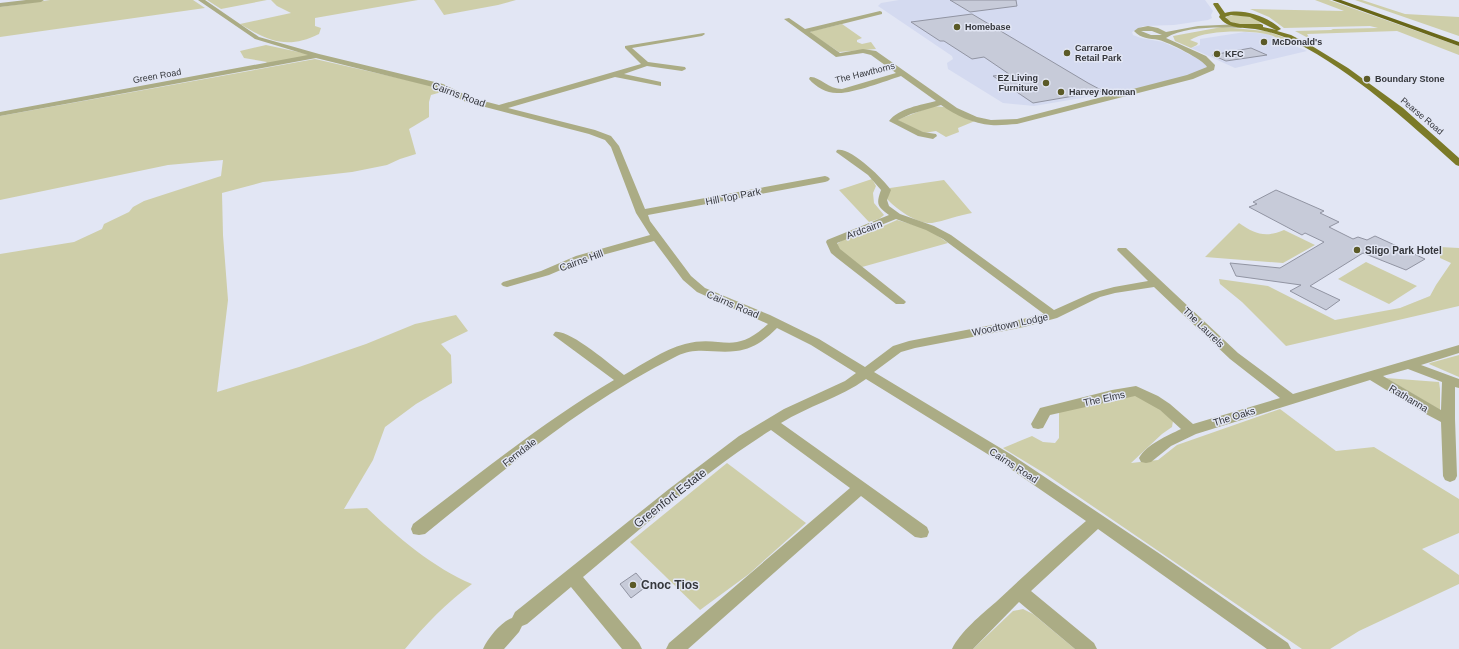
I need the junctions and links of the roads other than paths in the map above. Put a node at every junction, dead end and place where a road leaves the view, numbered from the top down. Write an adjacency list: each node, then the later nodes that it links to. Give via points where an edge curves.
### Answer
1 (40, 0): 6 (street)
2 (200, 0): 21 (street, Cairns Road, via 257,38)
3 (1335, 0): 20 (highway)
4 (1348, 0): 19 (highway)
5 (1214, 2): 8 (main road); 9 (main road)
6 (0, 5)
7 (880, 13): 15 (street)
8 (1242, 14): 9 (main road); 11 (main road, Pearse Road)
9 (1223, 17): 12 (main road, Pearse Road); 14 (street, via 1206,24)
10 (787, 19): 15 (street, The Hawthorns)
11 (1266, 22): 13 (main road); 18 (main road, Pearse Road)
12 (1241, 26): 13 (main road, Pearse Road); 17 (street, via 1222,25 1179,31)
13 (1255, 27): 18 (main road, Pearse Road)
14 (1156, 30): 17 (street); 17 (street, via 1144,28 1137,31 1143,36)
15 (804, 31): 25 (street, The Hawthorns, via 839,54 864,51 873,53)
16 (702, 34): 22 (street, via 627,47)
17 (1164, 36): 28 (street, The Hawthorns, via 1203,58 1212,65 1211,68 1190,77 1002,123 983,121 954,110)
18 (1289, 36): 33 (main road, Pearse Road, via 1320,53 1372,88 1417,124)
19 (1459, 39)
20 (1459, 44)
21 (316, 56): 29 (street, Cairns Road, via 440,86 469,100); 30 (street, Green Road)
22 (646, 64): 23 (street); 24 (street)
23 (682, 69)
24 (616, 74): 27 (street); 29 (street)
25 (902, 74): 26 (street, The Hawthorns, via 842,91 824,88); 28 (street, The Hawthorns)
26 (813, 79)
27 (658, 84)
28 (942, 102): 31 (street, via 904,114 893,121 921,134)
29 (498, 108): 35 (street, Cairns Road, via 608,138 615,146)
30 (0, 114)
31 (934, 136)
32 (840, 152): 36 (street, Ardcairn, via 880,180 886,190 882,200 884,207)
33 (1459, 163)
34 (825, 179): 35 (street, Hill Top Park)
35 (641, 213): 37 (street, Cairns Road)
36 (896, 216): 41 (street, Ardcairn, via 831,242 835,251); 42 (street, via 947,237)
37 (656, 237): 40 (street, Cairns Hill, via 580,258 545,273); 43 (street, Cairns Road, via 687,278 701,290)
38 (1122, 250): 39 (street, The Laurels)
39 (1158, 283): 42 (street, Woodtown Lodge, via 1096,295); 52 (street, The Laurels, via 1234,356)
40 (507, 284)
41 (900, 302)
42 (1053, 315): 47 (street, Woodtown Lodge, via 913,344 897,349)
43 (776, 323): 47 (street, Cairns Road, via 815,342); 49 (street, Ferndale, via 748,345 731,348 685,348)
44 (559, 335): 49 (street)
45 (1459, 349): 46 (street, Rathanna)
46 (1410, 365): 48 (street, Rathanna); 50 (street)
47 (864, 372): 54 (street, Greenfort Estate, via 850,384); 60 (street, Cairns Road, via 1007,459)
48 (1371, 375): 51 (street, Rathanna); 53 (street, Rathanna)
49 (624, 381): 61 (street, Ferndale, via 546,431)
50 (1454, 382): 53 (street)
51 (1329, 388): 52 (street, The Oaks)
52 (1290, 399): 56 (street, The Oaks)
53 (1448, 419): 58 (street)
54 (771, 423): 59 (street); 63 (street, Greenfort Estate, via 744,440 674,493)
55 (1038, 424): 56 (street, The Elms, via 1044,411 1136,392 1165,406)
56 (1191, 430): 57 (street, The Oaks, via 1166,442)
57 (1146, 458)
58 (1450, 476)
59 (860, 488): 62 (street); 67 (street)
60 (1097, 521): 64 (street); 70 (street, Cairns Road)
61 (419, 529)
62 (921, 532)
63 (573, 577): 65 (street, Greenfort Estate, via 517,622); 66 (street)
64 (1020, 592): 68 (street); 69 (street)
65 (492, 649)
66 (633, 649)
67 (675, 649)
68 (961, 649)
69 (1088, 649)
70 (1282, 649)

